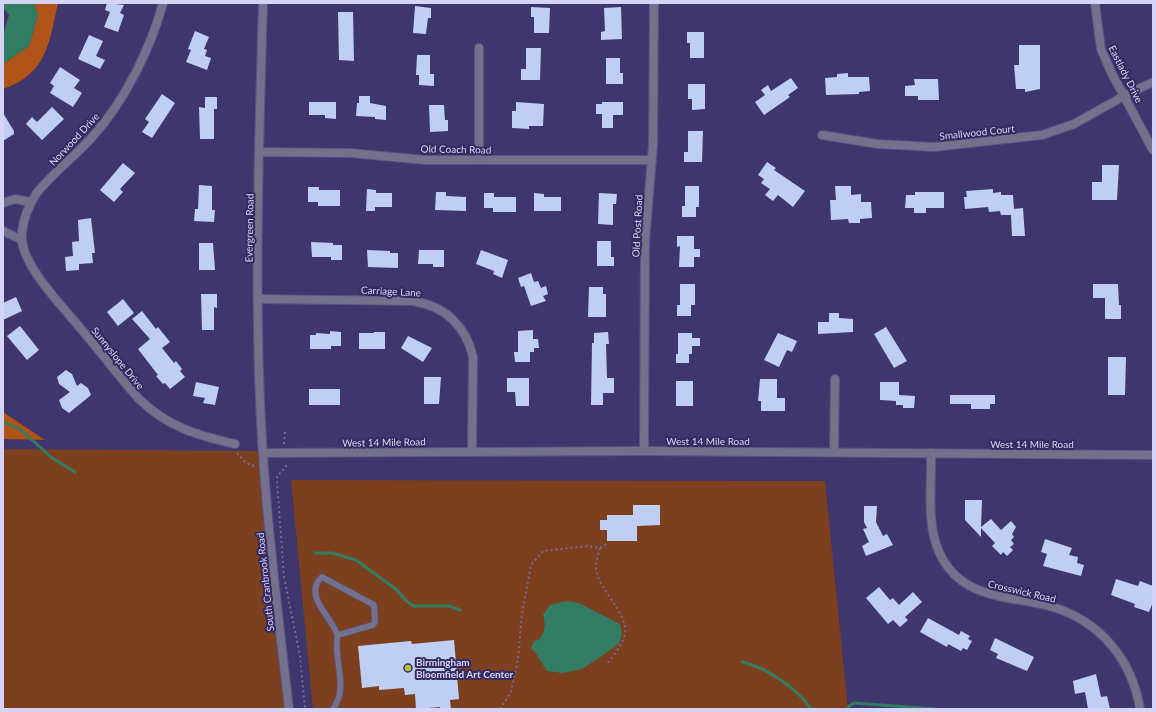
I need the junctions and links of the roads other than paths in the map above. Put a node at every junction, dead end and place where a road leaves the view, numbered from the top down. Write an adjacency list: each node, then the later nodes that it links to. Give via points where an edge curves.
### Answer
1 (163, 3): 13 (street, Norwood Drive, via 134,76 116,107 94,136 42,187)
2 (263, 3): 10 (street, Evergreen Road)
3 (654, 3): 12 (street, Old Post Road)
4 (1095, 3): 7 (street, Eastlady Drive, via 1101,49)
5 (479, 48): 11 (street)
6 (1153, 82): 7 (street, Smallwood Court)
7 (1124, 96): 8 (street, Smallwood Court, via 1059,131 1029,137 934,147 884,144); 9 (street, Eastlady Drive)
8 (822, 135)
9 (1153, 150)
10 (259, 152): 11 (street, Old Coach Road, via 337,152 425,160); 18 (street, Evergreen Road)
11 (479, 160): 12 (street, Old Coach Road)
12 (652, 160): 22 (street, Old Post Road, via 646,223)
13 (31, 202): 14 (street, via 15,199); 15 (street, Norwood Drive)
14 (3, 203)
15 (24, 220): 17 (street, Sunnyslope Drive)
16 (3, 231): 17 (street)
17 (22, 240): 20 (street, Sunnyslope Drive, via 26,256 47,288 139,399 156,414 181,429)
18 (258, 299): 21 (street, Carriage Lane, via 404,300 423,302 443,310 457,322 471,348); 24 (street, Evergreen Road)
19 (835, 380): 23 (street)
20 (235, 444)
21 (472, 451): 22 (street, West 14 Mile Road); 24 (street, West 14 Mile Road)
22 (644, 451): 23 (street, West 14 Mile Road)
23 (834, 452): 25 (street, West 14 Mile Road)
24 (263, 453): 28 (street, South Cranbrook Road)
25 (931, 453): 26 (street, West 14 Mile Road); 30 (street, Crosswick Road, via 933,532 938,552 947,566 960,579 978,590 1065,612 1099,632 1126,665 1135,685)
26 (1153, 455)
27 (338, 635): 27 (lane, via 317,598 315,590 322,577 374,605 373,625); 29 (lane, via 336,647 340,694)
28 (288, 709)
29 (332, 709)
30 (1140, 709)

